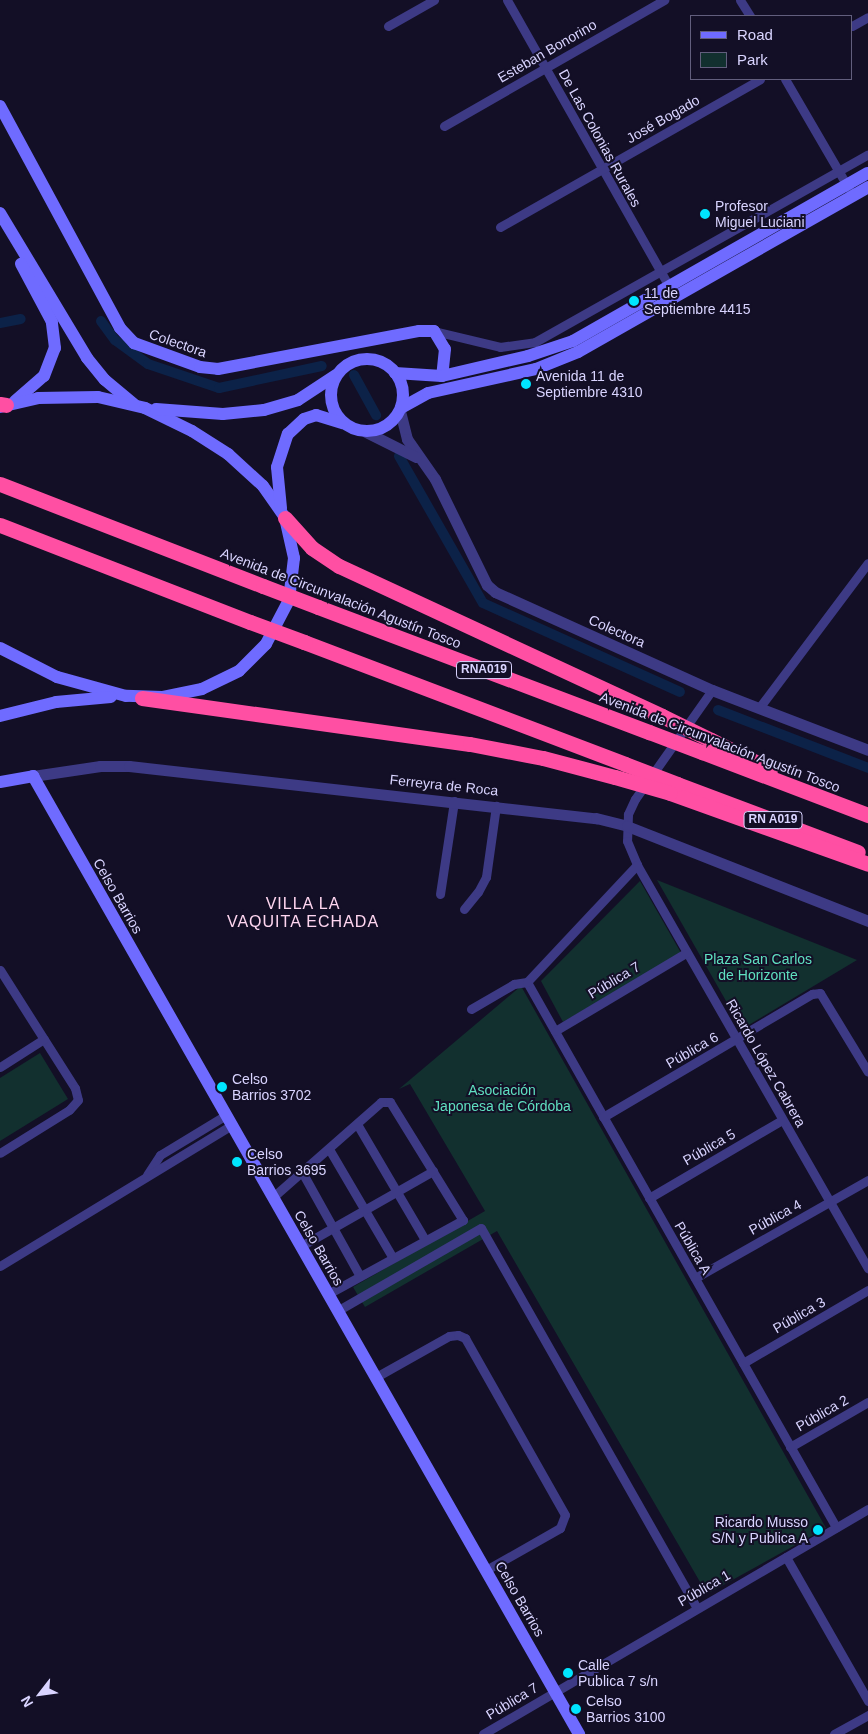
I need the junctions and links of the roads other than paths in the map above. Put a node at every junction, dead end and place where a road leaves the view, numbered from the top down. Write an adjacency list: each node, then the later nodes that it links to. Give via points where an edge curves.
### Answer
1 (434, 0): 8 (street)
2 (507, 0): 9 (street, De Las Colonias Rurales)
3 (664, 0): 9 (street, Esteban Bonorino)
4 (740, 0): 5 (street)
5 (749, 15)
6 (868, 17): 7 (street)
7 (853, 25)
8 (388, 26)
9 (545, 68): 13 (street, Esteban Bonorino); 15 (street, De Las Colonias Rurales)
10 (758, 80): 15 (street, José Bogado)
11 (786, 80): 16 (street)
12 (0, 106): 25 (main road, Colectora, via 120,328 143,348 218,369 419,331)
13 (444, 126)
14 (868, 154): 16 (street)
15 (601, 170): 22 (street, José Bogado); 23 (street, De Las Colonias Rurales)
16 (838, 171): 19 (street); 23 (street)
17 (868, 173): 19 (main road)
18 (868, 186): 19 (main road)
19 (849, 191): 24 (main road); 31 (main road, via 578,352 536,369 428,393)
20 (0, 213): 30 (main road, via 87,358 105,380)
21 (0, 227): 29 (main road, via 43,302 54,331 55,348 49,367 38,382)
22 (500, 227)
23 (659, 270): 24 (street, De Las Colonias Rurales); 25 (street, via 535,342 500,347)
24 (670, 288): 28 (main road, via 550,350)
25 (434, 331): 28 (main road, via 445,349)
26 (338, 373): 27 (main road, via 351,363 366,359 382,363); 30 (main road, via 298,400 264,410 224,414); 32 (main road, via 331,390 331,402)
27 (395, 373): 28 (main road); 31 (main road, via 403,389)
28 (442, 376)
29 (5, 405): 30 (main road, via 89,397)
30 (140, 406): 36 (main road, via 192,431 228,454 263,486)
31 (400, 409): 33 (main road, via 386,426); 34 (street, Colectora, via 407,439)
32 (343, 423): 33 (main road); 36 (main road, via 316,415 304,419 288,434 277,467)
33 (366, 432): 34 (street, Colectora)
34 (422, 461): 40 (street, Colectora, via 447,499 487,585 495,592)
35 (0, 484): 46 (highway, Avenida de Circunvalación Agustín Tosco / RNA019, bridge)
36 (283, 515): 42 (main road, via 294,558 292,587 283,614 257,655 239,672 209,687 183,694); 50 (highway, bridge, via 312,548 339,566 662,716)
37 (0, 525): 49 (highway, RNA019, bridge, via 625,764)
38 (868, 564): 43 (street)
39 (0, 648): 41 (main road, via 57,677)
40 (712, 690): 43 (street, Colectora); 54 (street, Ricardo López Cabrera, via 634,799)
41 (126, 696): 42 (main road); 44 (main road, via 56,702)
42 (142, 698): 49 (highway, bridge, via 500,749)
43 (759, 708): 45 (street, Colectora)
44 (0, 716)
45 (868, 750)
46 (702, 752): 50 (highway, Avenida de Circunvalación Agustín Tosco / RN A019)
47 (32, 776): 48 (main road, Ferreyra de Roca); 51 (street, Ferreyra de Roca, via 100,766 129,766); 71 (main road, Celso Barrios)
48 (0, 782)
49 (673, 789): 55 (highway, RN A019); 56 (highway)
50 (819, 797): 53 (highway, Avenida de Circunvalación Agustín Tosco / RN A019)
51 (454, 802): 52 (street, Ferreyra de Roca); 58 (street)
52 (496, 806): 54 (street, Ferreyra de Roca, via 596,818); 59 (street, via 486,877)
53 (868, 815)
54 (627, 826): 57 (street, Ricardo López Cabrera, via 627,841); 60 (street, Ferreyra de Roca)
55 (868, 856)
56 (868, 864)
57 (636, 865): 61 (street, Ricardo López Cabrera); 63 (street)
58 (440, 894)
59 (464, 909)
60 (868, 921)
61 (686, 953): 65 (street, Pública 7); 67 (street, Ricardo López Cabrera)
62 (0, 970): 66 (street)
63 (527, 982): 64 (street, via 514,984); 65 (street, Pública A)
64 (471, 1009)
65 (555, 1031): 70 (street, Pública A)
66 (44, 1040): 68 (street); 75 (street, via 75,1088 78,1100 69,1110)
67 (736, 1040): 69 (street, Pública 6, via 812,994 820,993 826,998); 70 (street, Pública 6); 72 (street, Ricardo López Cabrera)
68 (0, 1067)
69 (868, 1072)
70 (603, 1117): 81 (street, Pública A)
71 (229, 1120): 80 (main road, Celso Barrios); 88 (street, via 160,1155 147,1176)
72 (782, 1120): 81 (street, Pública 5); 82 (street, Ricardo López Cabrera)
73 (357, 1124): 74 (street); 76 (street, via 381,1102 390,1102); 79 (street)
74 (329, 1149): 77 (street); 83 (street)
75 (0, 1152)
76 (433, 1171): 79 (street); 85 (street, via 462,1220)
77 (302, 1172): 80 (street); 84 (street)
78 (868, 1180): 82 (street, Pública 4)
79 (396, 1191): 83 (street); 85 (street)
80 (273, 1197): 86 (main road, Celso Barrios)
81 (649, 1198): 91 (street, Pública A)
82 (829, 1202): 89 (street, Ricardo López Cabrera); 91 (street, Pública 4)
83 (364, 1210): 84 (street); 87 (street)
84 (333, 1227): 86 (street); 90 (street)
85 (425, 1240): 87 (street)
86 (301, 1246): 93 (main road, Celso Barrios)
87 (393, 1258): 90 (street)
88 (0, 1266)
89 (868, 1269)
90 (360, 1276): 93 (street)
91 (695, 1278): 95 (street, Pública A)
92 (868, 1290): 95 (street, Pública 3)
93 (328, 1294): 94 (main road, Celso Barrios)
94 (338, 1311): 96 (main road, Celso Barrios); 103 (street, via 481,1228)
95 (743, 1363): 98 (street, Pública A)
96 (376, 1377): 102 (main road, Celso Barrios); 102 (street, via 450,1336 465,1338 565,1515 565,1522 560,1528)
97 (868, 1402): 98 (street, Pública 2)
98 (790, 1447): 100 (street, Pública A)
99 (868, 1509): 100 (street, Pública 1)
100 (836, 1527): 101 (street, Pública 1)
101 (786, 1556): 103 (street, Pública 1); 105 (street)
102 (486, 1570): 104 (main road, Celso Barrios)
103 (697, 1608): 104 (street, Pública 1)
104 (555, 1691): 107 (street, Pública 7); 108 (main road, Celso Barrios)
105 (868, 1701)
106 (868, 1715): 109 (street)
107 (483, 1734)
108 (579, 1734)
109 (834, 1734)

